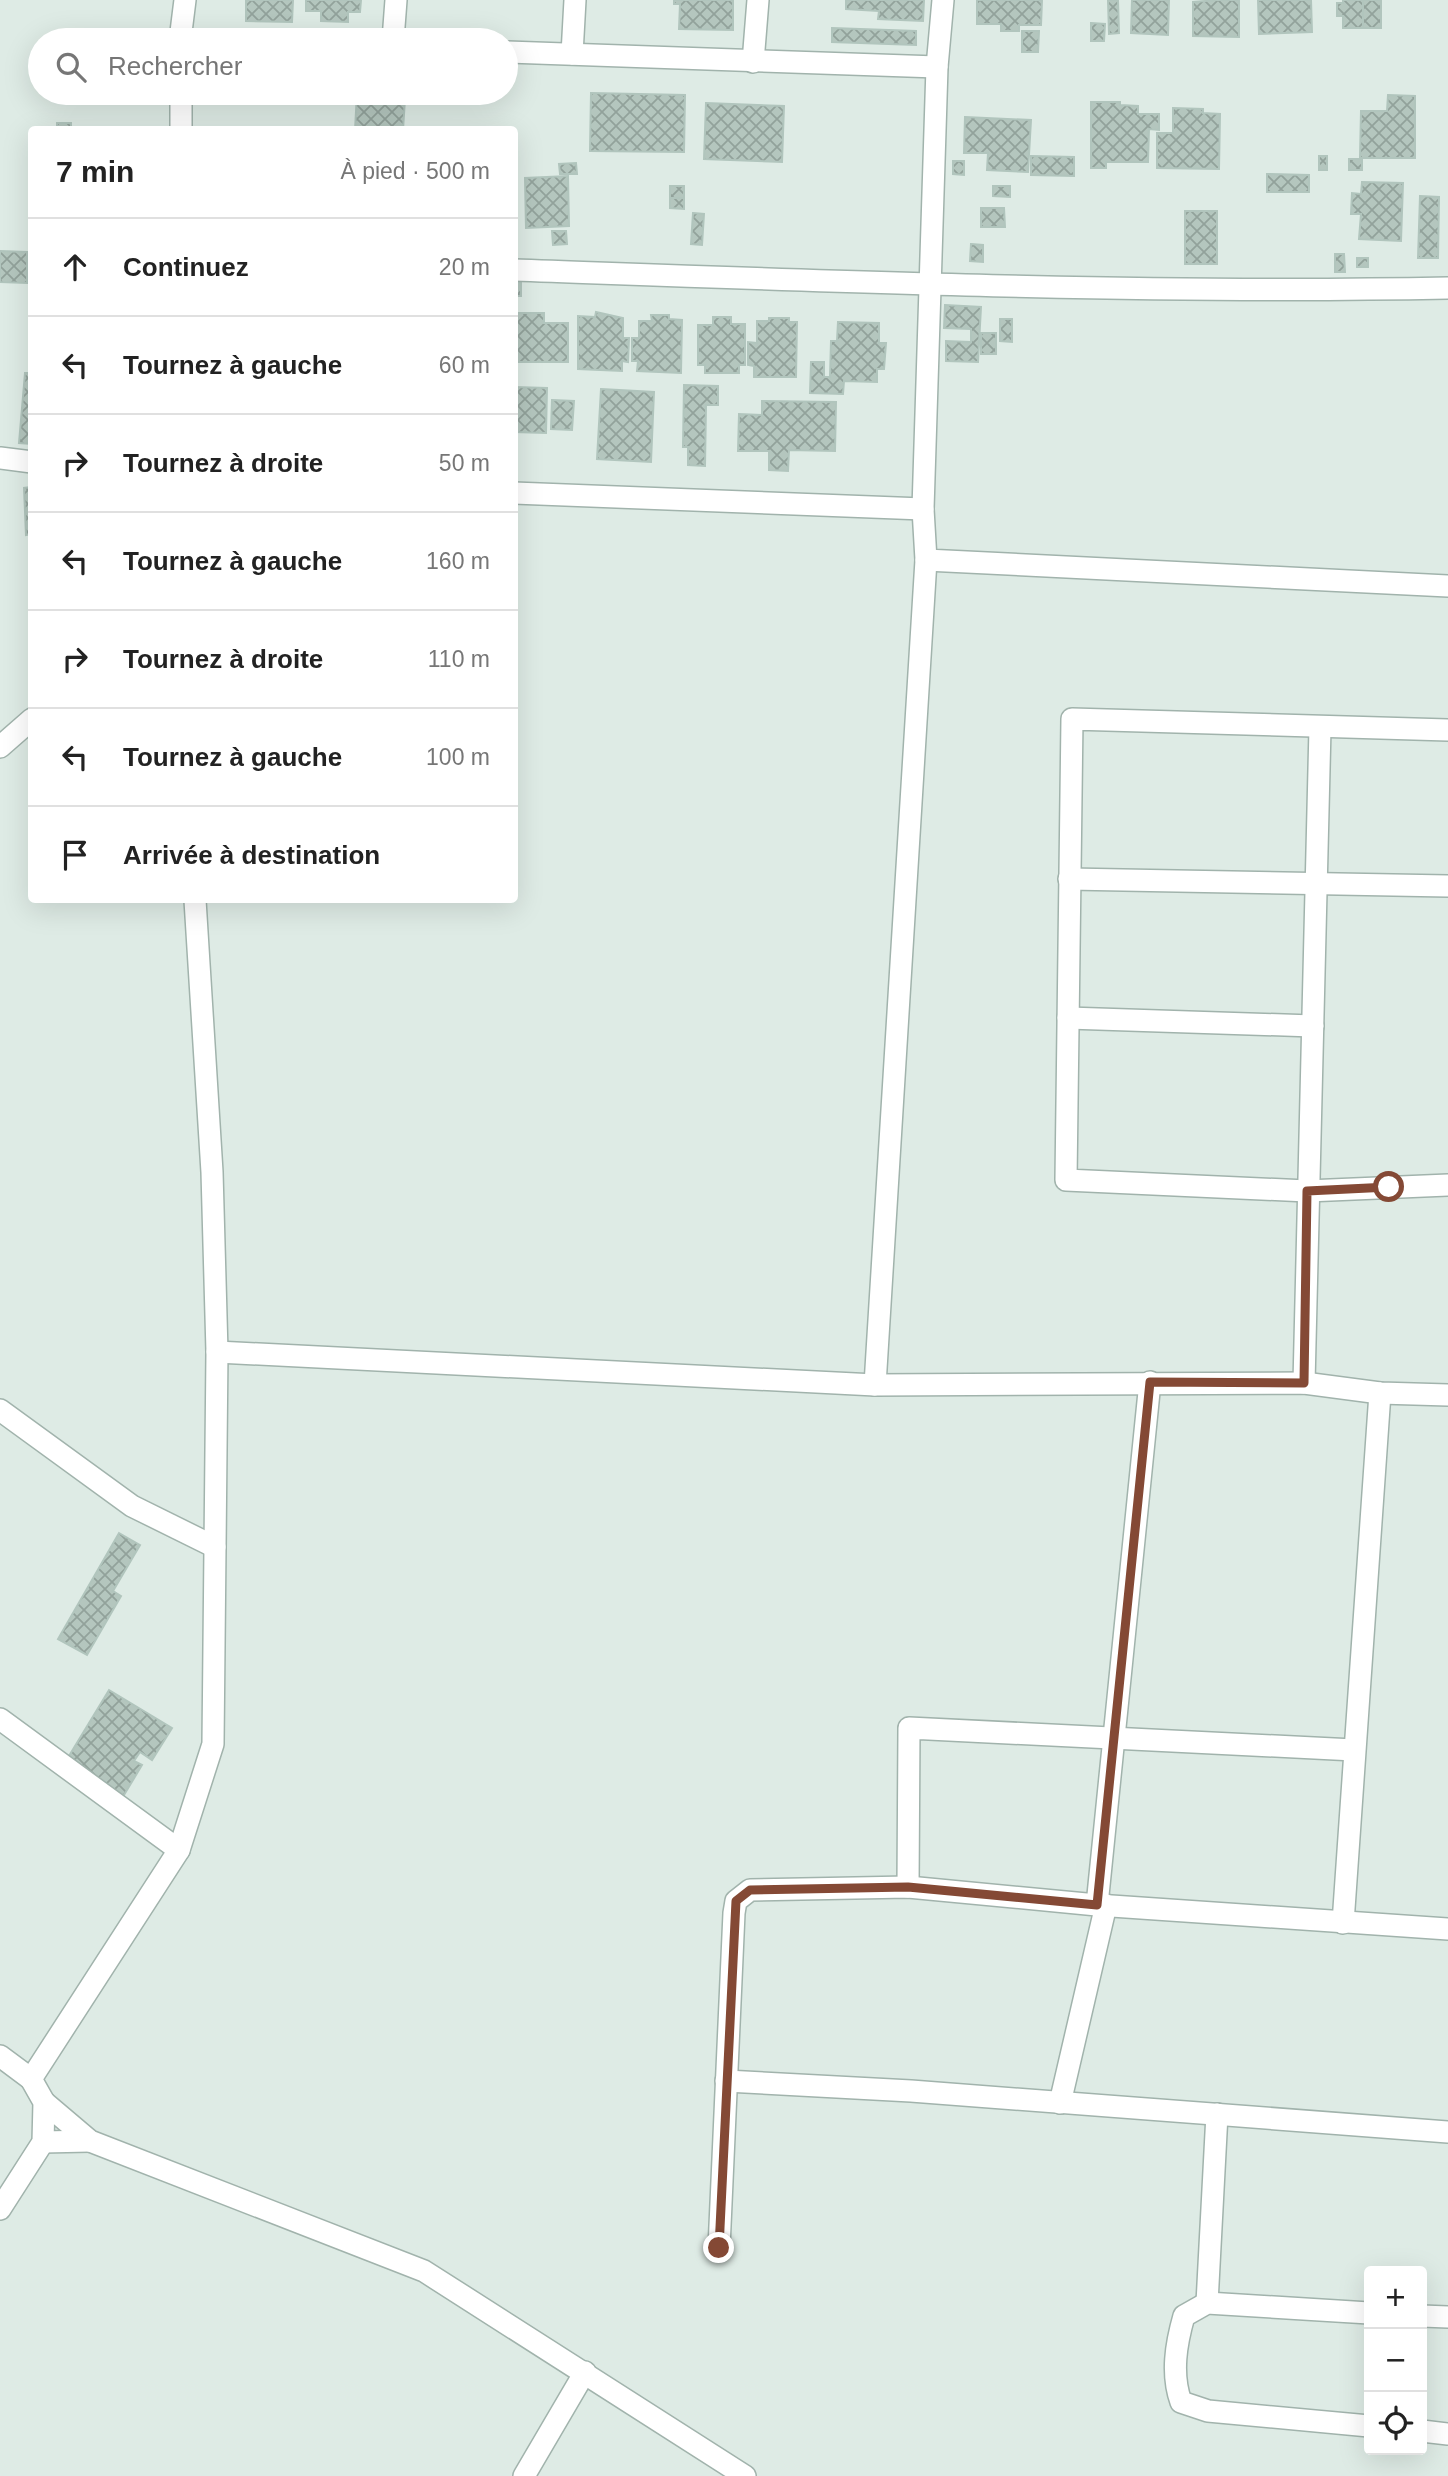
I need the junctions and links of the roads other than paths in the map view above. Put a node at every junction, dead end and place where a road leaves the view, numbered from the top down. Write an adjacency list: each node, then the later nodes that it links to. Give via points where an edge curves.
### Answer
1 (185, 0): 6 (street)
2 (396, 0): 7 (street)
3 (575, 0): 9 (street)
4 (758, 0): 10 (street)
5 (943, 0): 11 (street)
6 (182, 28)
7 (394, 28)
8 (518, 52): 9 (street)
9 (572, 54): 10 (street)
10 (753, 62): 11 (street)
11 (937, 67): 15 (street)
12 (181, 105): 13 (street)
13 (181, 126)
14 (518, 270): 15 (street)
15 (930, 284): 16 (street, via 1287,291); 20 (street)
16 (1448, 288)
17 (0, 458): 18 (street)
18 (28, 462)
19 (518, 493): 20 (street)
20 (923, 509): 21 (street)
21 (926, 560): 22 (street); 38 (street)
22 (1448, 586)
23 (28, 722): 26 (street)
24 (1320, 728): 25 (street); 27 (street, via 1072,719); 28 (street)
25 (1448, 730)
26 (0, 747)
27 (1069, 879): 28 (street); 31 (street)
28 (1316, 882): 29 (street); 32 (street)
29 (1448, 886)
30 (195, 903): 35 (street)
31 (1068, 1018): 32 (street); 34 (street, via 1066,1180)
32 (1313, 1026): 34 (street)
33 (1448, 1185): 34 (street)
34 (1307, 1191): 37 (street)
35 (218, 1352): 38 (street); 42 (street)
36 (1150, 1382): 37 (street); 38 (street); 44 (street)
37 (1304, 1383): 39 (street)
38 (875, 1385)
39 (1380, 1393): 40 (street); 45 (street)
40 (1448, 1395)
41 (0, 1410): 42 (street, via 132,1506)
42 (215, 1547): 46 (street, via 213,1744)
43 (0, 1718): 46 (street)
44 (1112, 1739): 45 (street); 47 (street, via 909,1728); 48 (street)
45 (1353, 1750): 49 (street)
46 (179, 1850): 52 (street)
47 (908, 1887): 48 (street); 53 (street, via 750,1890 736,1901)
48 (1102, 1905): 49 (street); 55 (street)
49 (1343, 1923): 50 (street)
50 (1448, 1929)
51 (0, 2056): 52 (street)
52 (31, 2079): 54 (street)
53 (726, 2081): 55 (street); 61 (street)
54 (44, 2102): 58 (street); 59 (street)
55 (1060, 2103): 56 (street)
56 (1217, 2114): 57 (street); 62 (street)
57 (1448, 2132)
58 (90, 2141): 59 (street); 66 (street, via 424,2271)
59 (43, 2142): 60 (street)
60 (0, 2209)
61 (719, 2248)
62 (1207, 2303): 63 (street); 67 (street, via 1184,2316 1178,2338 1175,2385 1181,2402 1208,2411)
63 (1364, 2313)
64 (1427, 2316): 65 (street)
65 (1448, 2317)
66 (586, 2372): 70 (street); 71 (street)
67 (1364, 2426)
68 (1427, 2432): 69 (street)
69 (1448, 2434)
70 (524, 2476)
71 (745, 2476)

